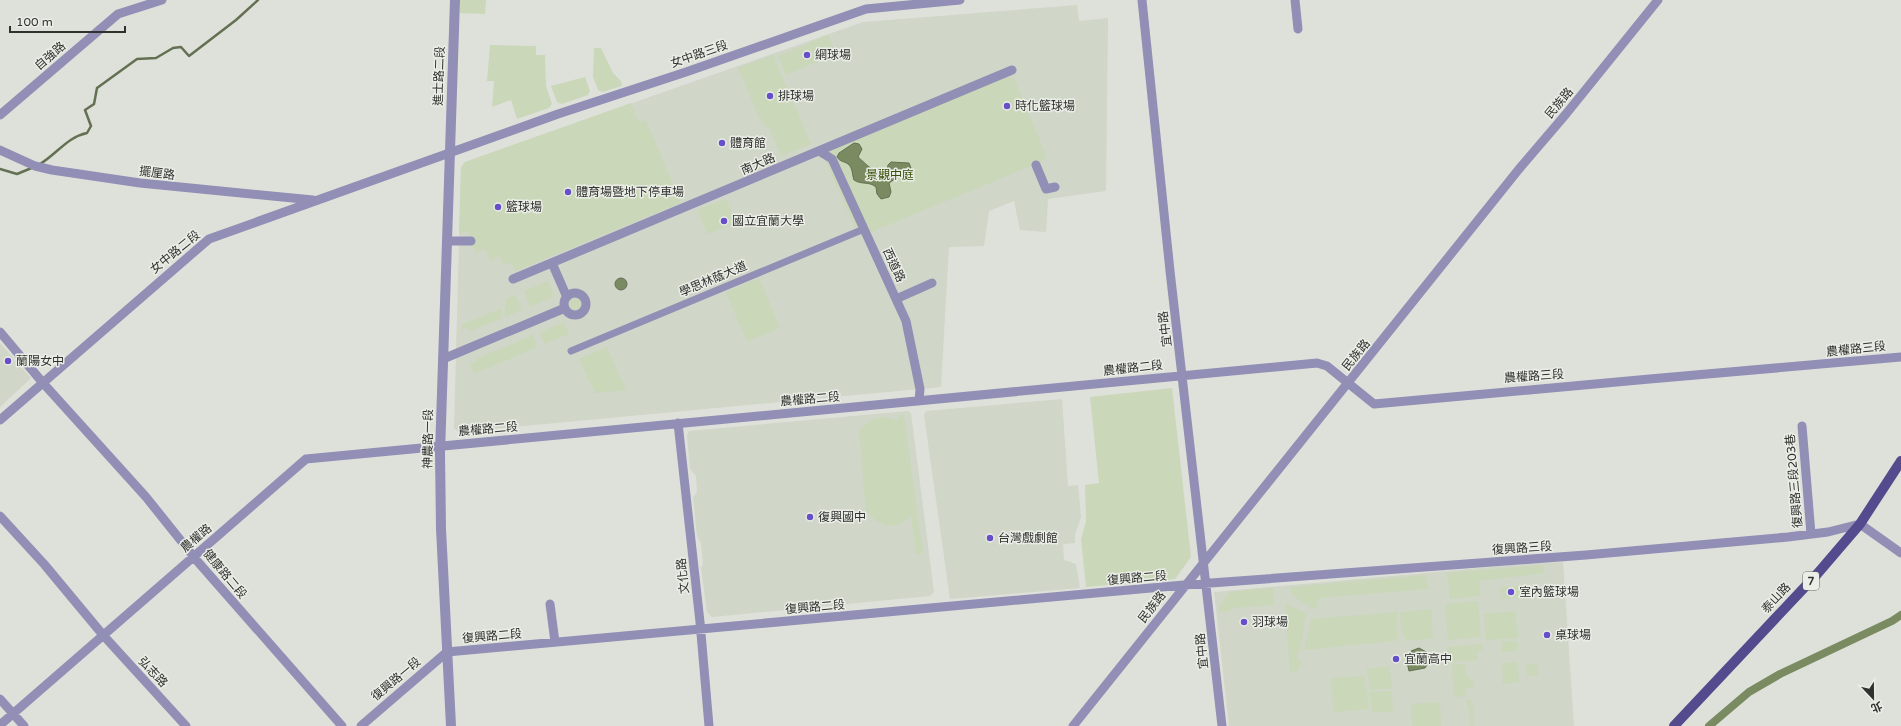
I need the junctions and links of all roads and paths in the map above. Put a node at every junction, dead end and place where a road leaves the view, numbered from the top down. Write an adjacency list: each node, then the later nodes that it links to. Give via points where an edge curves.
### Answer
1 (162, 0): 9 (street, 自強路, via 118,14)
2 (455, 0): 12 (street, 進士路二段)
3 (960, 0): 12 (street, 女中路三段, via 866,9)
4 (1142, 0): 29 (street, 宜中路)
5 (1295, 0): 7 (street)
6 (1658, 0): 31 (street, 民族路)
7 (1298, 29)
8 (1012, 70): 11 (street, 南大路)
9 (0, 115)
10 (0, 150): 15 (street, 擺厘路, via 35,166 52,170 140,183)
11 (819, 151): 16 (street, 西道路, via 832,159); 19 (street, 南大路)
12 (450, 152): 15 (street, 女中路二段); 17 (street, 神農路一段)
13 (1036, 166): 14 (street, via 1046,189)
14 (1055, 188)
15 (316, 201): 30 (street, 女中路二段, via 209,239)
16 (864, 229): 23 (street, 西道路); 26 (street, 學思林蔭大道)
17 (447, 241): 18 (street); 28 (street, 神農路一段)
18 (471, 241)
19 (552, 263): 20 (street, 南大路); 22 (street)
20 (514, 279)
21 (932, 283): 23 (street)
22 (566, 295): 24 (street, via 563,300); 24 (street, via 579,293 586,305 583,312 575,316 570,315)
23 (896, 299): 32 (street, 西道路, via 906,322 920,389)
24 (565, 308): 28 (street)
25 (0, 332): 30 (street, 健康路二段)
26 (571, 351)
27 (1901, 357): 31 (street, 農權路三段, via 1374,404)
28 (443, 359): 36 (street, 神農路一段)
29 (1182, 375): 31 (street, 農權路三段, via 1317,363 1327,366); 32 (street, 農權路二段); 43 (street, 宜中路)
30 (43, 383): 33 (street, 女中路二段); 42 (street, 健康路二段, via 154,506)
31 (1348, 384): 43 (street, 民族路)
32 (919, 400): 34 (street, 農權路二段)
33 (0, 420)
34 (678, 423): 36 (street, 農權路二段); 47 (street, 文化路)
35 (1802, 426): 40 (street, 復興路三段203巷)
36 (440, 445): 42 (street, 農權路, via 306,459); 50 (street, 神農路一段)
37 (1901, 461): 39 (main road, 泰山路 / 7)
38 (0, 516): 48 (street, 弘志路)
39 (1860, 524): 40 (street, 復興路三段); 41 (street); 62 (main road, 泰山路 / 7, via 1818,573)
40 (1811, 534): 44 (street, 復興路三段, via 1586,555)
41 (1901, 553)
42 (194, 556): 48 (street, 農權路); 56 (street, 健康路二段)
43 (1203, 562): 44 (street, 宜中路); 45 (street, 民族路)
44 (1207, 584): 45 (street, 復興路三段); 61 (street, 宜中路)
45 (1184, 586): 47 (street, 復興路二段); 60 (street, 民族路)
46 (550, 604): 49 (street)
47 (700, 630): 49 (street, 復興路二段); 59 (street, 文化路)
48 (103, 635): 52 (street, 農權路); 55 (street, 弘志路)
49 (555, 642): 50 (street, 復興路二段)
50 (447, 652): 57 (street, 復興路一段); 58 (street, 神農路一段)
51 (0, 699): 52 (street)
52 (13, 713): 53 (street, 農權路); 54 (street)
53 (0, 725)
54 (24, 726)
55 (186, 726)
56 (342, 726)
57 (361, 726)
58 (451, 726)
59 (708, 726)
60 (1073, 726)
61 (1222, 726)
62 (1674, 726)

